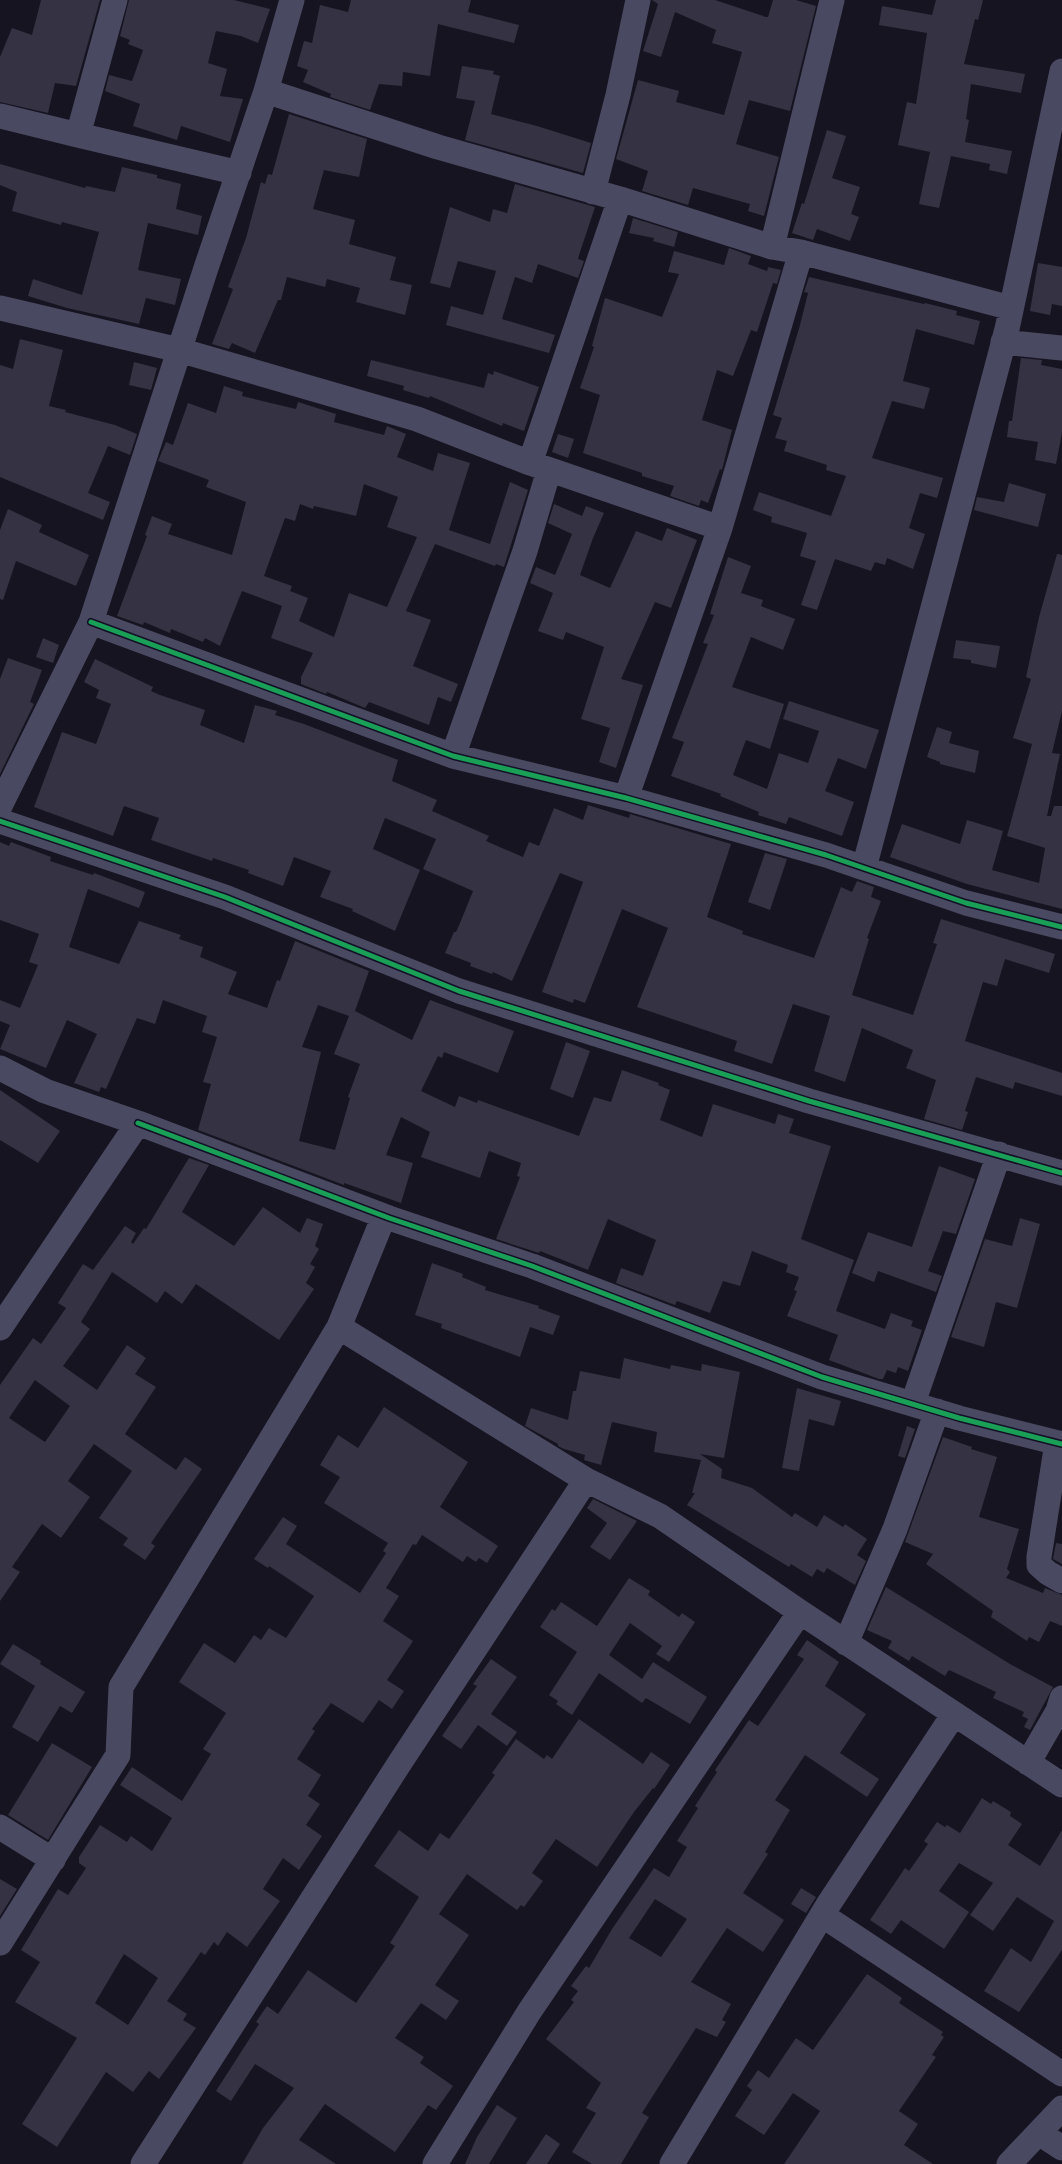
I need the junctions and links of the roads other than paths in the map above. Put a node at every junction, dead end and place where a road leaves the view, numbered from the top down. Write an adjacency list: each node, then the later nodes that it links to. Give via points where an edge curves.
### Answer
1 (115, 0): 8 (street)
2 (292, 0): 6 (street)
3 (638, 0): 10 (street)
4 (832, 0): 12 (street)
5 (1062, 71): 15 (street)
6 (266, 91): 9 (street); 10 (street, via 438,147)
7 (0, 116): 8 (street)
8 (78, 135): 9 (street)
9 (238, 173): 18 (street)
10 (593, 192): 11 (street)
11 (620, 199): 12 (street); 19 (street)
12 (772, 247): 13 (street)
13 (801, 252): 15 (street); 20 (street)
14 (0, 308): 18 (street)
15 (1012, 308): 16 (street)
16 (1003, 342): 17 (street); 26 (street)
17 (1062, 348)
18 (179, 350): 19 (street, via 417,419); 21 (street)
19 (539, 467): 20 (street); 22 (street, via 524,551)
20 (720, 528): 23 (street)
21 (91, 622): 22 (street); 24 (street)
22 (453, 756): 23 (street)
23 (626, 798): 26 (street)
24 (0, 806)
25 (0, 821): 30 (street, via 225,897 459,991 809,1101)
26 (864, 868): 27 (street, via 966,903)
27 (1062, 927)
28 (0, 1068): 29 (street, via 46,1091)
29 (138, 1123): 32 (street); 34 (street)
30 (999, 1154): 31 (street); 35 (street)
31 (1062, 1173)
32 (384, 1216): 33 (street); 35 (street, via 532,1266 822,1378)
33 (339, 1327): 38 (street); 47 (street, via 121,1687 118,1755)
34 (0, 1328)
35 (913, 1403): 36 (street)
36 (937, 1412): 37 (street); 41 (street, via 895,1529)
37 (1060, 1443): 39 (street, via 1038,1557 1039,1565)
38 (586, 1480): 40 (street, via 660,1516); 54 (street, via 399,1764)
39 (1062, 1581)
40 (800, 1612): 41 (street); 55 (street, via 529,2012)
41 (846, 1642): 43 (street)
42 (1062, 1698): 44 (street)
43 (954, 1714): 44 (street); 48 (street)
44 (1028, 1763): 45 (street)
45 (1062, 1785)
46 (0, 1827): 47 (street)
47 (53, 1860): 49 (street)
48 (822, 1915): 50 (street); 56 (street)
49 (0, 1943)
50 (1062, 2074)
51 (1062, 2108): 52 (street)
52 (1039, 2133): 53 (street); 57 (street)
53 (1062, 2148)
54 (143, 2164)
55 (435, 2164)
56 (672, 2164)
57 (1009, 2164)

